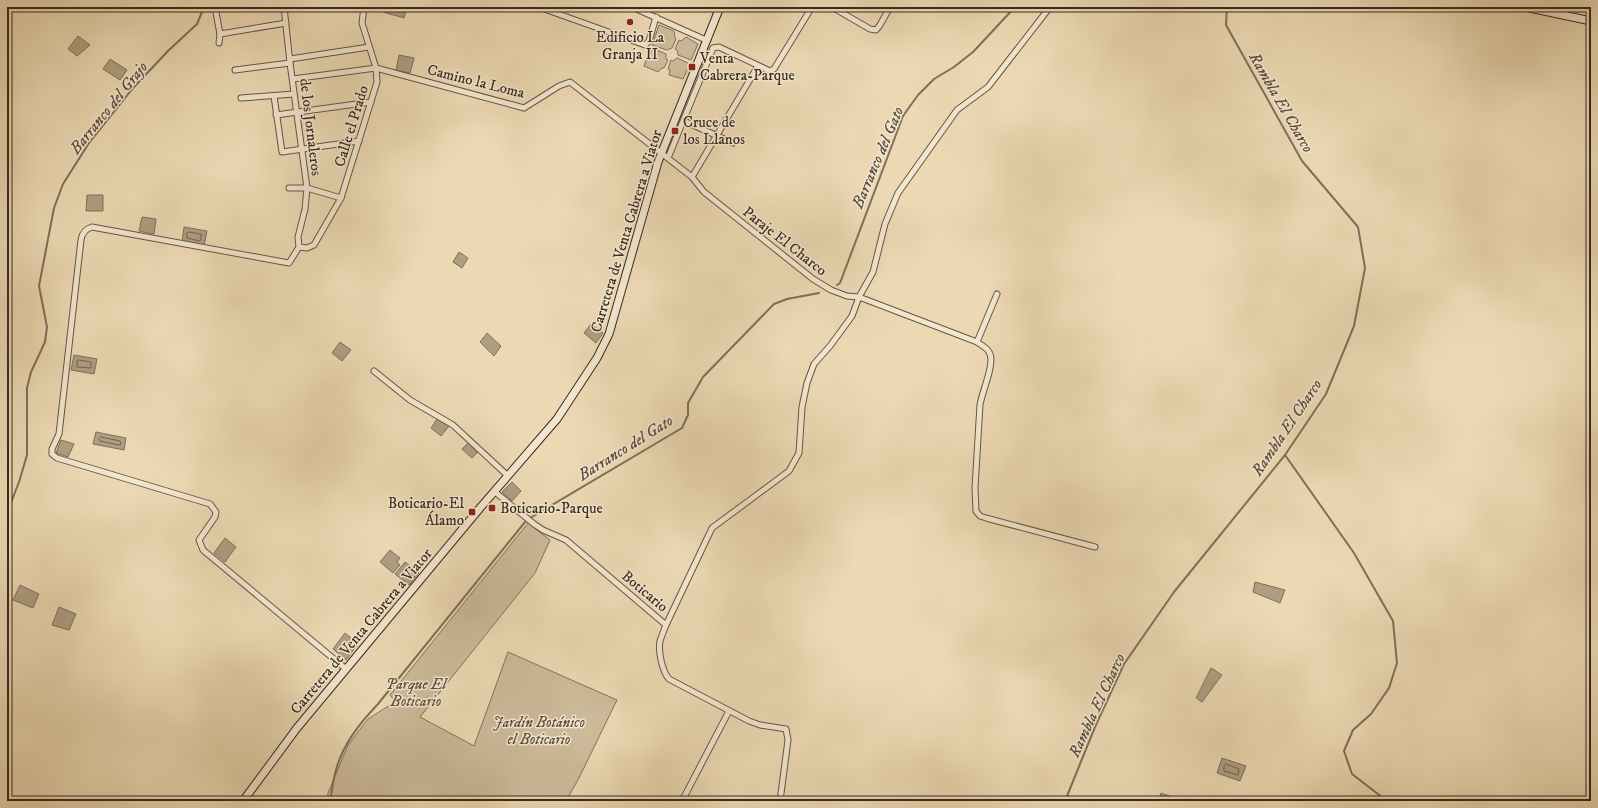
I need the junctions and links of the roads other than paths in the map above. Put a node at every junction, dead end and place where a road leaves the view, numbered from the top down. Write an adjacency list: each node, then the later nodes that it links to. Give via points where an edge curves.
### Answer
1 (215, 7): 16 (street)
2 (303, 7): 12 (street)
3 (364, 7): 19 (street, Calle el Prado, via 362,23)
4 (540, 7): 13 (street, via 644,45 649,41)
5 (632, 7): 13 (street)
6 (720, 7): 17 (street, Carretera de Venta Cabrera a Viator)
7 (812, 7): 21 (street, via 774,69 770,71)
8 (832, 7): 9 (street, via 876,30)
9 (890, 7)
10 (1050, 7): 44 (street, via 988,87 957,110 898,193 885,224 873,272)
11 (1525, 7): 14 (street)
12 (284, 8): 15 (street, de los Jornaleros)
13 (656, 17): 17 (street)
14 (1591, 21)
15 (286, 23): 16 (street); 20 (street, de los Jornaleros)
16 (220, 34): 18 (street)
17 (706, 40): 36 (street, Carretera de Venta Cabrera a Viator)
18 (219, 43)
19 (369, 47): 20 (street); 22 (street, Calle el Prado)
20 (290, 61): 23 (street); 24 (street, de los Jornaleros)
21 (758, 66): 31 (street, via 718,47 713,48); 32 (street)
22 (376, 68): 24 (street); 28 (street, Calle el Prado); 36 (street, Camino la Loma, via 524,108 570,82)
23 (235, 70)
24 (293, 79): 25 (street, de los Jornaleros)
25 (294, 94): 26 (street); 29 (street, de los Jornaleros)
26 (274, 96): 27 (street); 30 (street)
27 (242, 98)
28 (372, 102): 29 (street); 33 (street, Calle el Prado)
29 (298, 112): 30 (street); 35 (street, de los Jornaleros)
30 (276, 115): 35 (street, via 282,152)
31 (684, 121): 32 (street); 37 (street)
32 (718, 136): 34 (street); 38 (street)
33 (359, 141): 35 (street); 41 (street, Calle el Prado)
34 (732, 143)
35 (302, 149): 40 (street, de los Jornaleros)
36 (661, 153): 37 (street, Paraje El Charco); 47 (street, Carretera de Venta Cabrera a Viator, via 609,334 597,358 557,419)
37 (668, 158): 38 (street, Paraje El Charco)
38 (692, 177): 44 (street, Paraje El Charco, via 704,192 818,282 847,296)
39 (289, 188): 40 (street)
40 (307, 188): 41 (street); 42 (street, de los Jornaleros, via 298,237)
41 (341, 198): 42 (street, Calle el Prado, via 314,245 307,248)
42 (299, 247): 51 (street, via 289,263 87,228 81,240 59,434 52,454 57,458 210,504 216,512 199,540 203,550)
43 (997, 294): 45 (street)
44 (858, 297): 45 (street, Paraje El Charco); 50 (street, via 852,316 814,364 806,383 799,453 789,471 712,528)
45 (977, 342): 49 (street, via 989,351 992,365 981,394 976,511 986,518)
46 (374, 371): 47 (street, via 410,400 453,425)
47 (508, 476): 48 (street, Carretera de Venta Cabrera a Viator)
48 (494, 492): 50 (street, Boticario, via 534,524 566,540); 51 (street, Carretera de Venta Cabrera a Viator)
49 (1095, 547)
50 (666, 625): 52 (street, Boticario, via 660,641 665,675)
51 (346, 669): 53 (street, Carretera de Venta Cabrera a Viator, via 297,728)
52 (729, 711): 54 (street); 55 (street, Boticario, via 760,725 786,729 788,732)
53 (243, 801)
54 (682, 801)
55 (780, 801)

